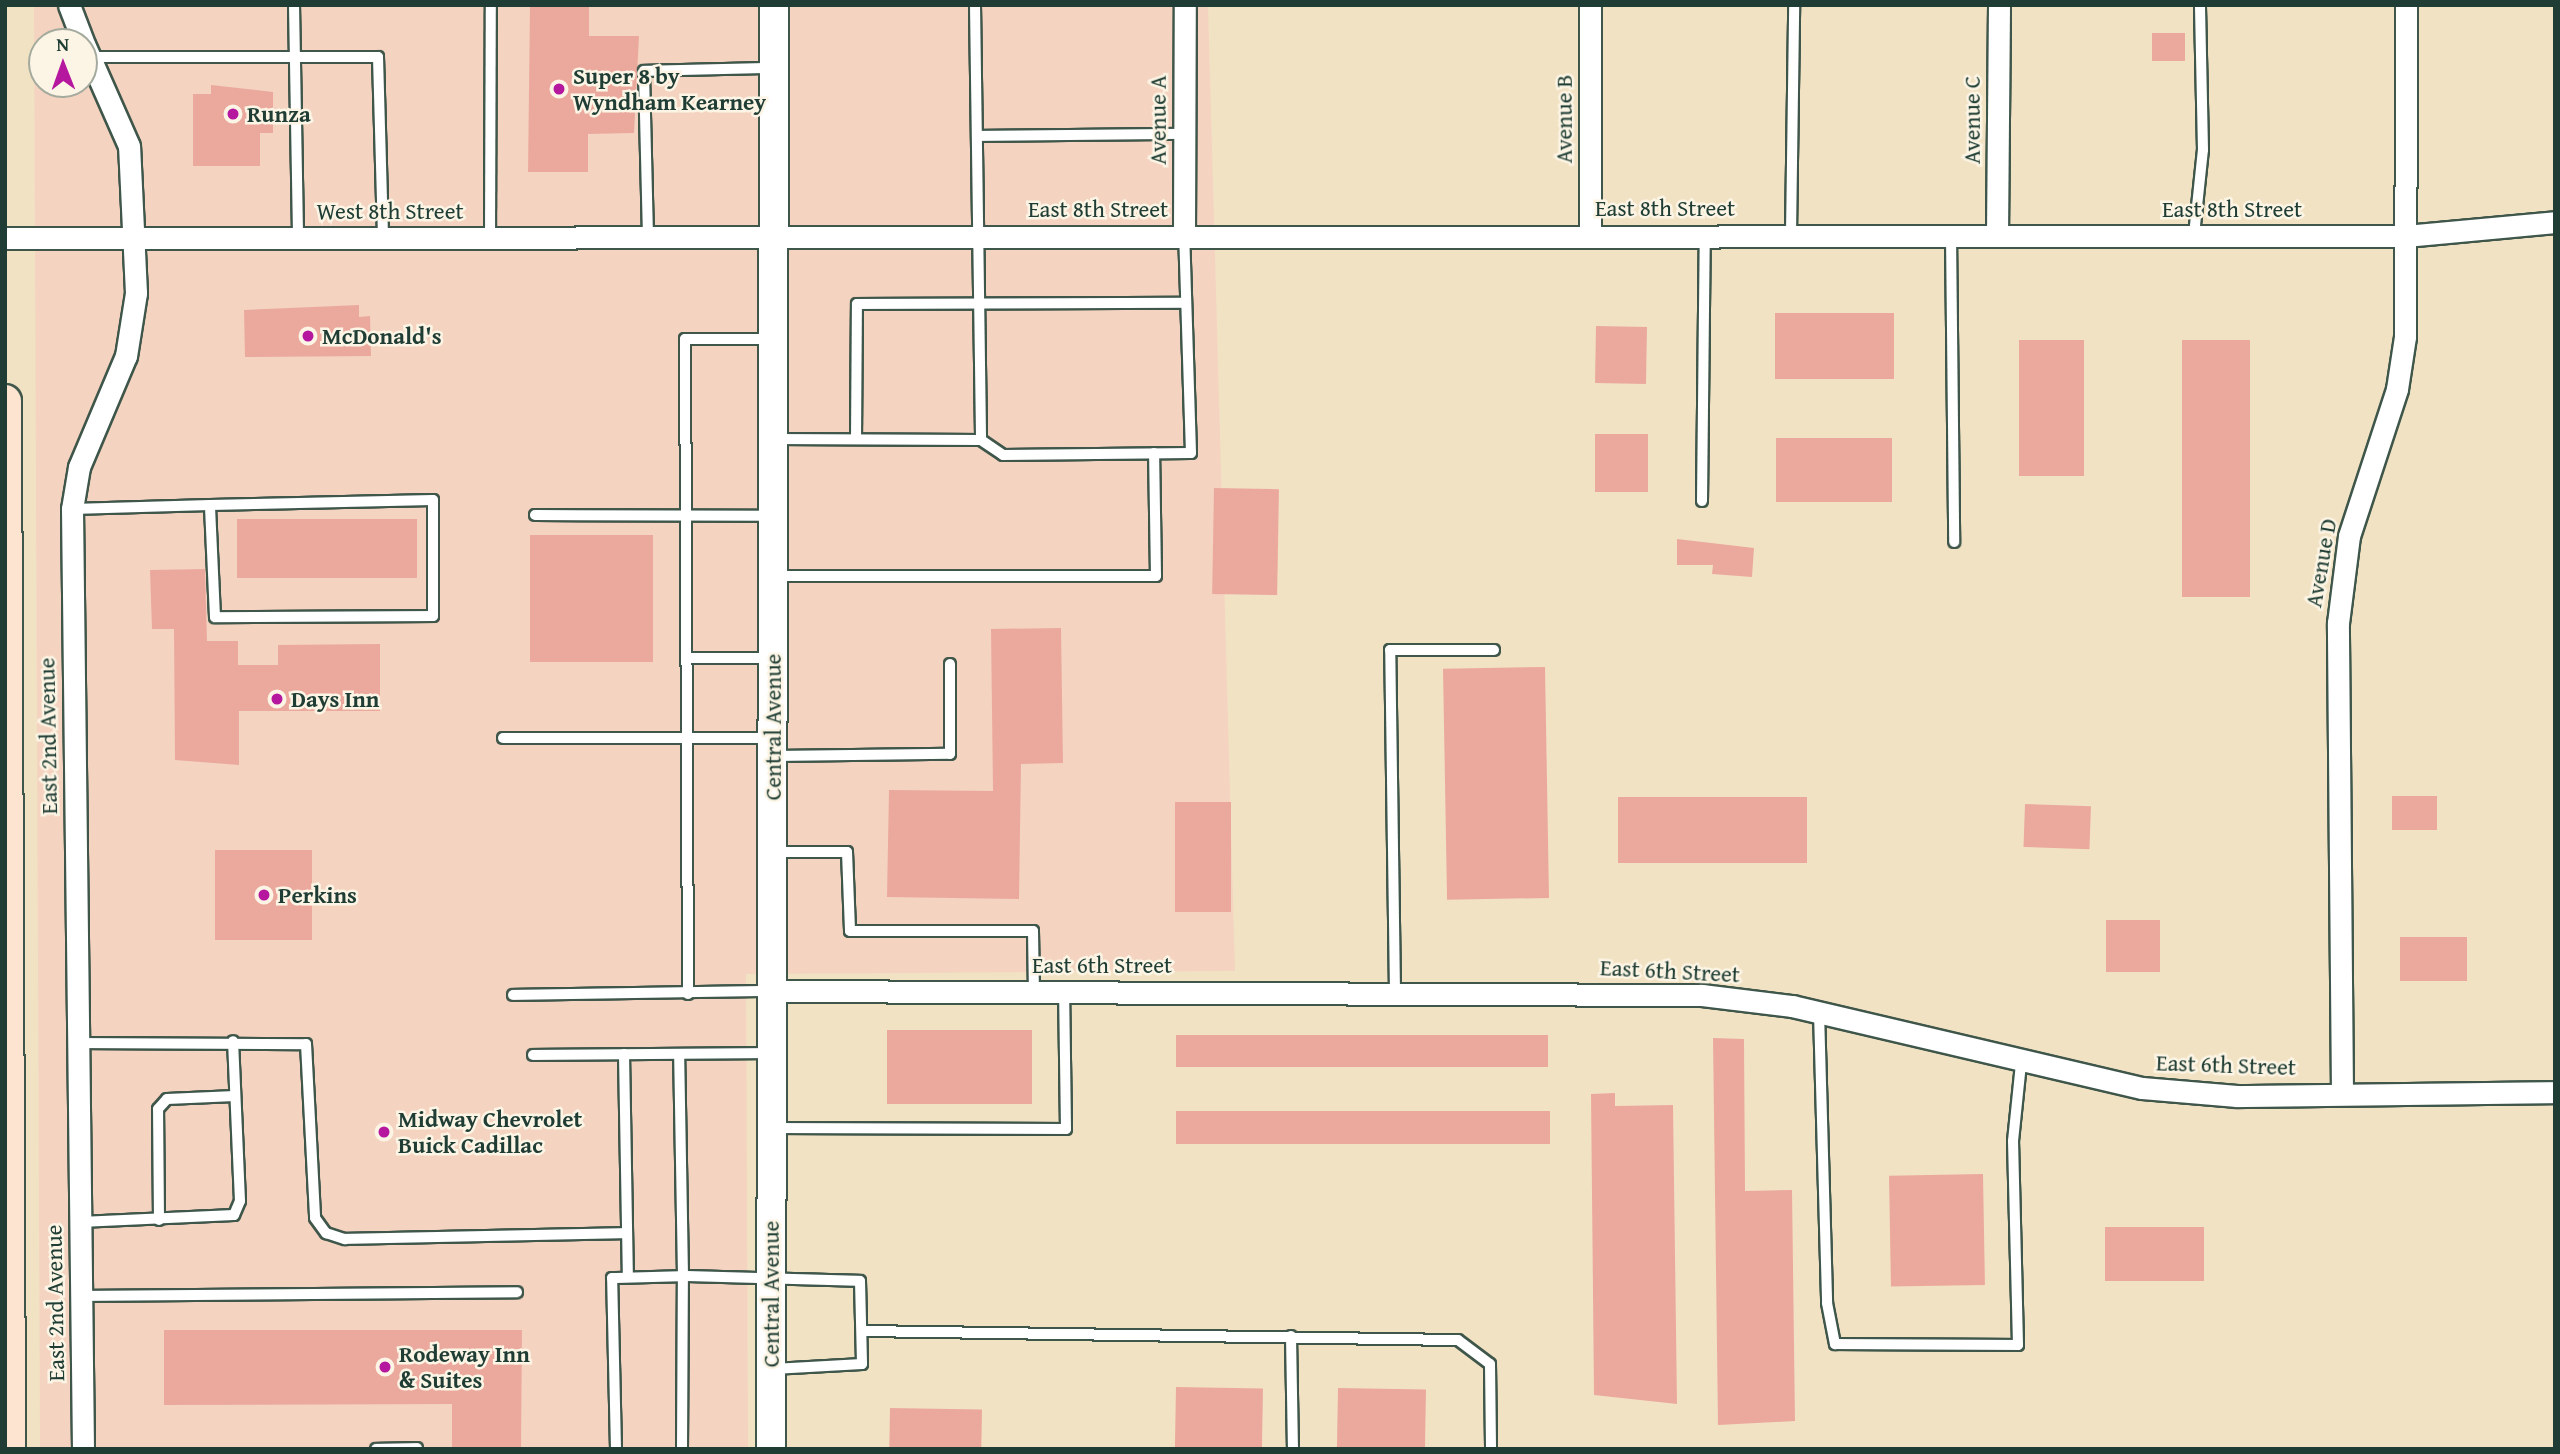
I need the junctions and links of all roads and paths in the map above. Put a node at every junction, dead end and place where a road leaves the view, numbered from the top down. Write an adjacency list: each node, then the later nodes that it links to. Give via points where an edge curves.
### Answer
1 (69, 5): 12 (street, East 2nd Avenue)
2 (294, 5): 14 (lane)
3 (491, 5): 31 (lane)
4 (774, 5): 15 (street, Central Avenue)
5 (975, 5): 18 (lane)
6 (1185, 5): 17 (street, Avenue A)
7 (1590, 5): 20 (street, Avenue B)
8 (1794, 5): 22 (lane)
9 (1999, 5): 25 (street, Avenue C)
10 (2200, 5): 26 (lane, via 2203,150)
11 (2406, 5): 28 (street, Avenue D)
12 (78, 28)
13 (98, 47): 14 (lane)
14 (295, 55): 29 (lane); 30 (lane, via 378,57)
15 (774, 68): 32 (lane, via 643,71); 33 (street, Central Avenue)
16 (98, 75): 35 (street, East 2nd Avenue, via 129,146)
17 (1184, 134): 18 (lane); 24 (street, Avenue A)
18 (977, 135): 27 (lane)
19 (2555, 222): 28 (street, East 8th Street)
20 (1590, 234): 21 (street, East 8th Street); 24 (street, East 8th Street)
21 (1705, 234): 22 (street, East 8th Street); 44 (lane)
22 (1791, 234): 23 (street, East 8th Street)
23 (1951, 234): 25 (street, East 8th Street); 50 (lane)
24 (1184, 235): 27 (street, East 8th Street); 37 (lane)
25 (1997, 235): 26 (street, East 8th Street)
26 (2194, 235): 28 (street, East 8th Street)
27 (978, 236): 33 (street, East 8th Street); 36 (lane)
28 (2405, 236): 75 (street, Avenue D, via 2397,389 2349,536 2338,623)
29 (298, 237): 30 (street, West 8th Street); 35 (street, West 8th Street)
30 (383, 237): 31 (street, West 8th Street)
31 (490, 237): 32 (street, West 8th Street)
32 (648, 237): 33 (street, West 8th Street)
33 (774, 237): 38 (street, Central Avenue)
34 (5, 238): 35 (street, West 8th Street)
35 (136, 238): 46 (street, East 2nd Avenue, via 126,356 79,467)
36 (979, 303): 37 (lane); 41 (lane, via 857,304); 42 (lane)
37 (1186, 303): 43 (lane, via 1191,453)
38 (774, 339): 40 (street, Central Avenue); 48 (lane, via 685,339)
39 (5, 401): 90 (main road)
40 (774, 439): 41 (lane); 49 (street, Central Avenue)
41 (856, 439): 42 (lane)
42 (981, 440): 43 (lane, via 1003,455)
43 (1154, 453): 51 (lane, via 1156,576)
44 (1702, 501)
45 (210, 505): 45 (lane, via 433,500 433,616 215,617); 46 (lane)
46 (72, 509): 68 (street, East 2nd Avenue)
47 (535, 515): 48 (lane)
48 (685, 515): 49 (lane); 53 (lane)
49 (774, 516): 51 (street, Central Avenue)
50 (1954, 542)
51 (774, 576): 54 (street, Central Avenue)
52 (1494, 650): 63 (lane, via 1390,650)
53 (687, 658): 54 (lane); 57 (lane)
54 (773, 658): 58 (street, Central Avenue)
55 (950, 664): 58 (lane, via 950,754)
56 (503, 738): 57 (lane)
57 (687, 738): 58 (lane); 64 (lane)
58 (773, 747): 59 (street, Central Avenue)
59 (772, 852): 60 (street, Central Avenue); 61 (lane, via 847,852 850,931 1032,931)
60 (772, 991): 61 (street, East 6th Street); 64 (lane); 69 (street, Central Avenue)
61 (1034, 992): 62 (street, East 6th Street)
62 (1064, 992): 63 (street, East 6th Street); 77 (lane, via 1066,1129)
63 (1395, 992): 66 (street, East 6th Street, via 1702,995)
64 (688, 994): 65 (lane)
65 (513, 995)
66 (1819, 1012): 73 (street, East 6th Street); 73 (lane, via 1827,1303 1835,1344 2018,1345 2013,1141)
67 (233, 1041): 68 (lane); 76 (lane); 80 (lane, via 306,1044 315,1218 326,1233 345,1239)
68 (78, 1043): 79 (street, East 2nd Avenue)
69 (772, 1053): 71 (lane); 77 (street, Central Avenue)
70 (624, 1054): 71 (lane); 72 (lane); 80 (lane)
71 (678, 1054): 82 (lane)
72 (533, 1055)
73 (2021, 1063): 75 (street, East 6th Street, via 2142,1088 2237,1096)
74 (2555, 1092): 75 (street, East 6th Street)
75 (2342, 1094)
76 (236, 1096): 78 (lane, via 167,1099 158,1109); 78 (lane, via 240,1202 234,1215)
77 (771, 1128): 83 (street, Central Avenue)
78 (159, 1220): 79 (lane)
79 (80, 1222): 85 (street, East 2nd Avenue)
80 (627, 1233): 81 (lane)
81 (628, 1276): 82 (lane); 93 (lane, via 611,1283)
82 (683, 1276): 83 (lane); 94 (lane)
83 (771, 1277): 86 (lane, via 860,1281); 88 (street, Central Avenue)
84 (517, 1292): 85 (lane)
85 (81, 1296): 91 (street, East 2nd Avenue)
86 (863, 1331): 87 (lane); 88 (lane, via 862,1364)
87 (1291, 1336): 96 (lane); 97 (lane, via 1458,1340 1489,1364)
88 (771, 1369): 95 (street, Central Avenue)
89 (417, 1448): 92 (lane)
90 (9, 1449)
91 (83, 1449)
92 (376, 1449)
93 (616, 1449)
94 (682, 1449)
95 (771, 1449)
96 (1293, 1449)
97 (1491, 1449)

